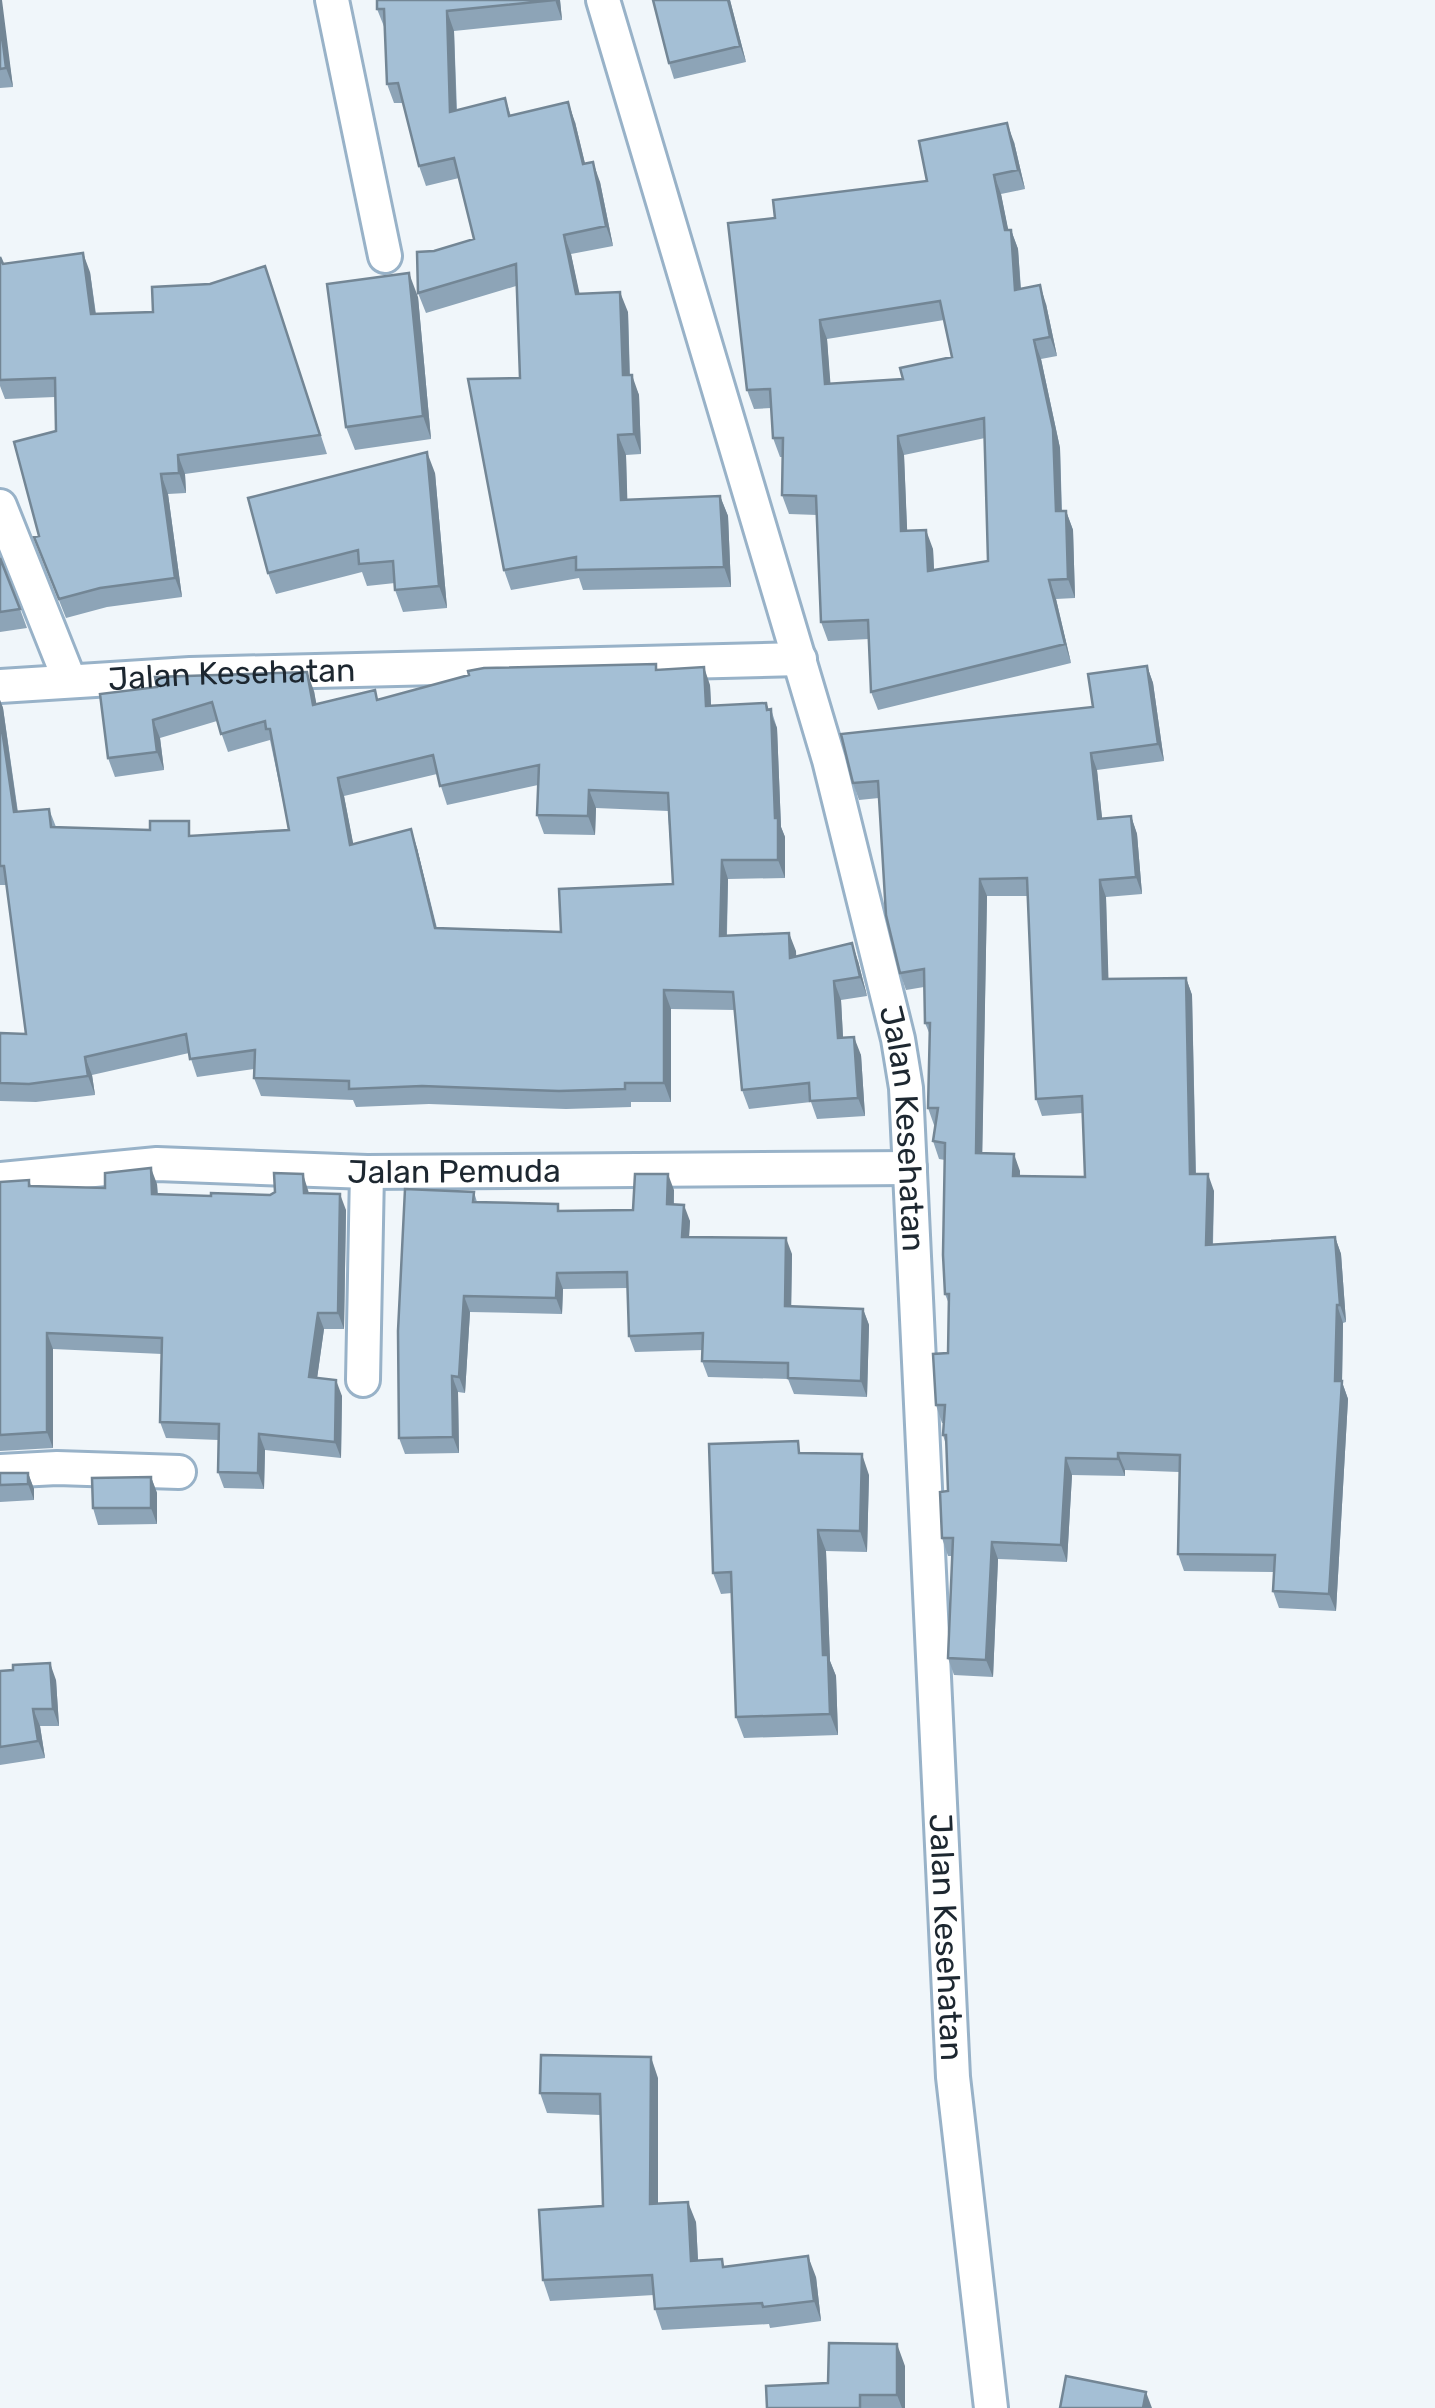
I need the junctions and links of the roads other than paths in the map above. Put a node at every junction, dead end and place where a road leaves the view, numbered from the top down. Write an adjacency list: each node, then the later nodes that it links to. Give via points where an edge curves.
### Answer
1 (332, 0): 3 (street)
2 (603, 0): 5 (street)
3 (385, 256)
4 (0, 506): 6 (street)
5 (800, 659): 6 (street, Jalan Kesehatan); 8 (street, Jalan Kesehatan, via 898,1039)
6 (69, 679): 7 (street, Jalan Kesehatan)
7 (0, 686)
8 (910, 1168): 9 (street, Jalan Pemuda); 14 (street, Jalan Kesehatan, via 953,2077)
9 (367, 1172): 10 (street, Jalan Pemuda, via 158,1164); 11 (street)
10 (0, 1180)
11 (363, 1380)
12 (0, 1471): 13 (street)
13 (179, 1472)
14 (991, 2408)

